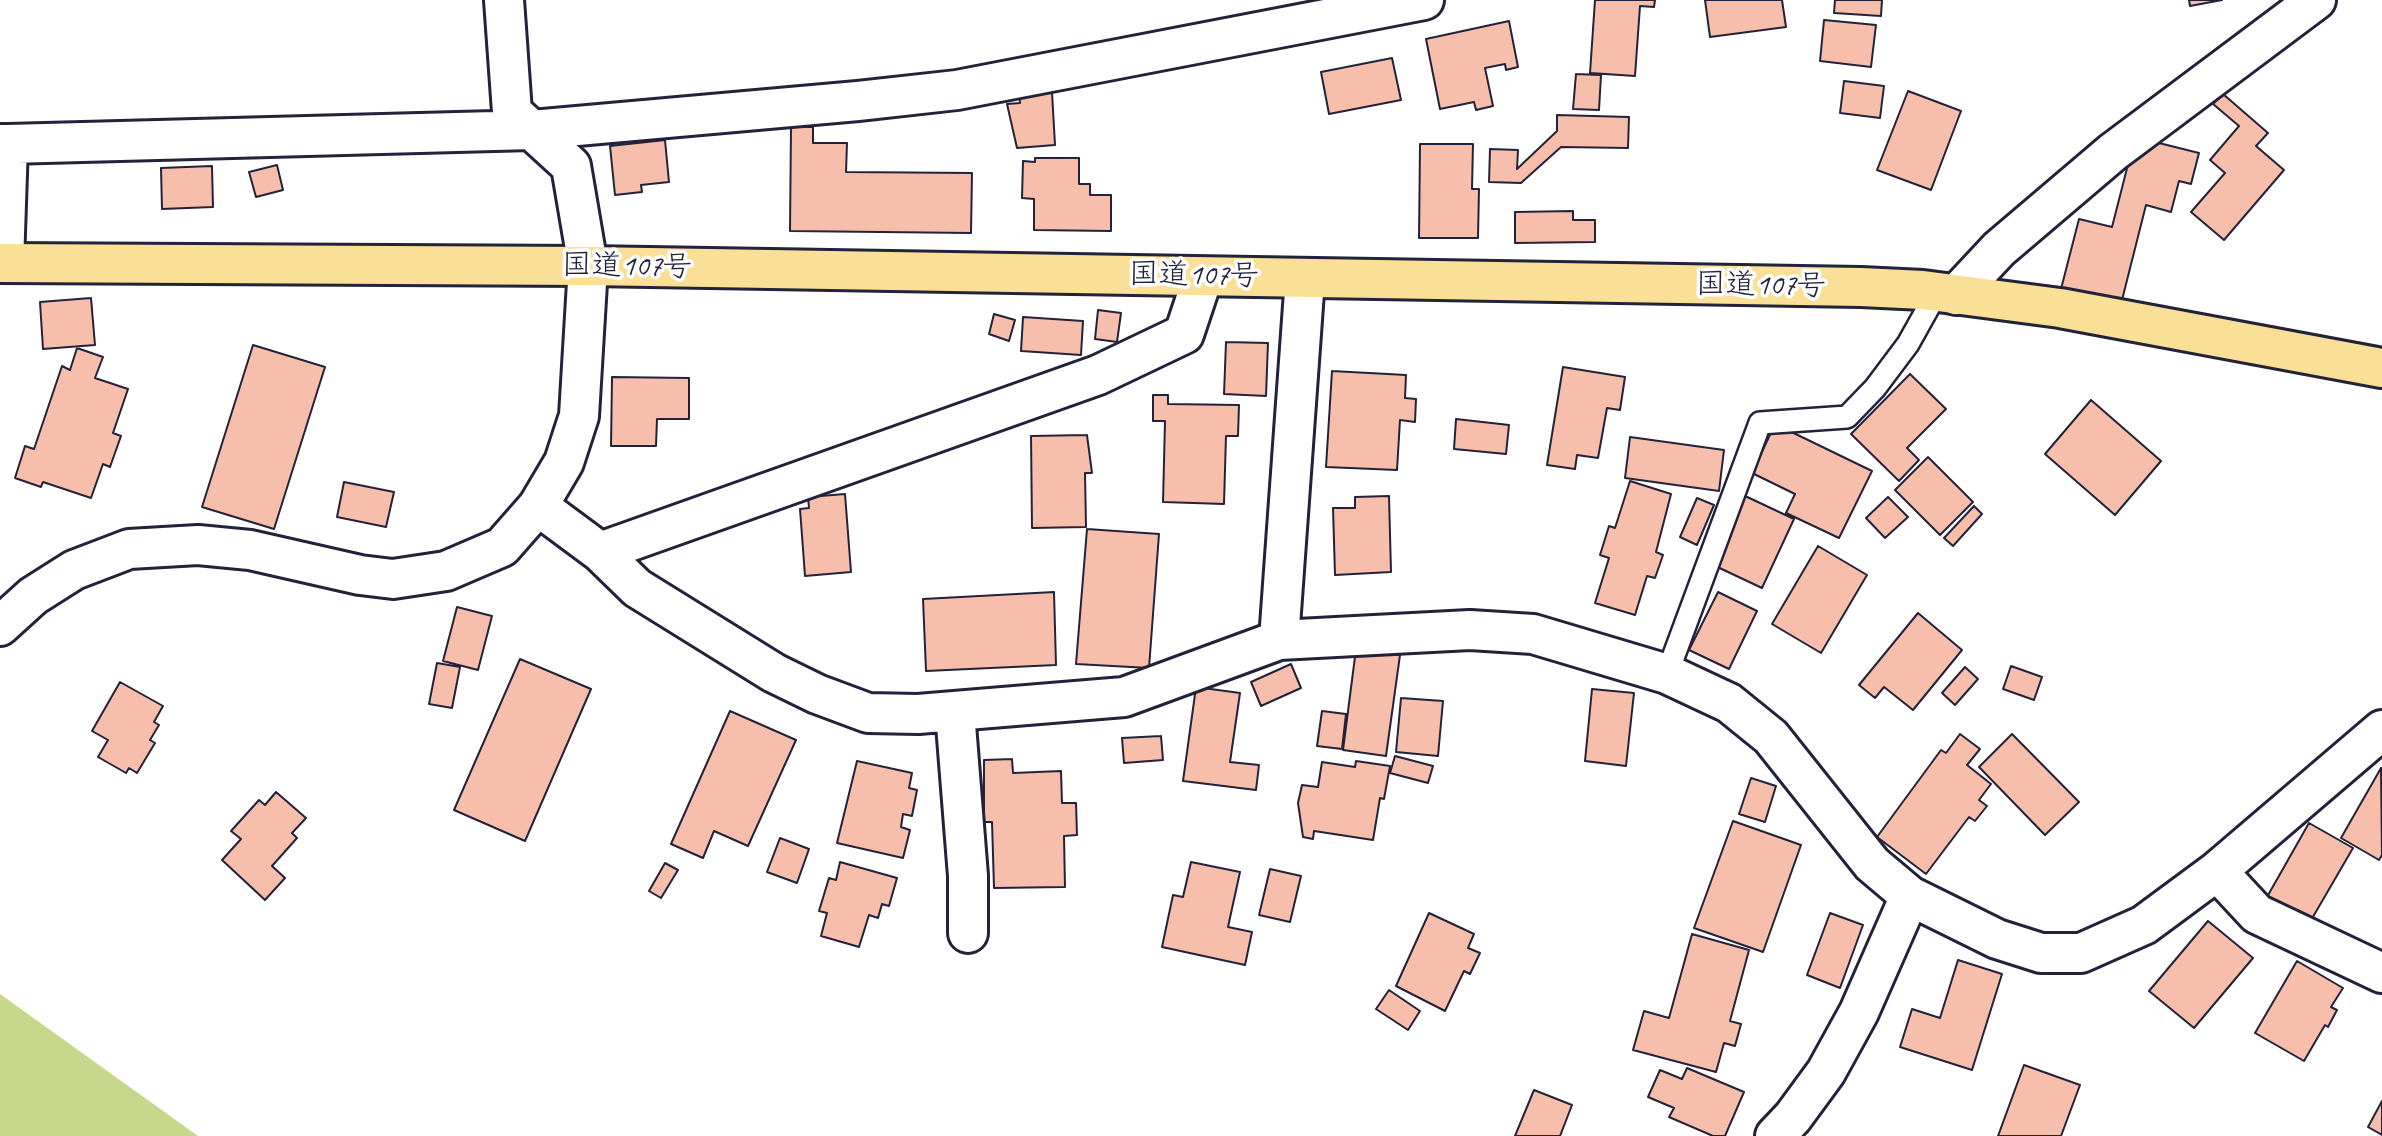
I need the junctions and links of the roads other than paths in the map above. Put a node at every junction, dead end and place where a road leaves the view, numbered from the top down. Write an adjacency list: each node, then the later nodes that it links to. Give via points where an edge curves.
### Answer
1 (504, 0): 4 (street)
2 (1424, 0): 4 (street, via 957,89)
3 (2316, 0): 10 (street, via 2113,152)
4 (522, 121): 5 (street); 7 (street, via 571,166)
5 (4, 144): 6 (street)
6 (2, 263): 7 (highway, 国道107号)
7 (588, 266): 8 (highway, 国道107号); 12 (street, via 579,416 564,462)
8 (1203, 277): 9 (highway, 国道107号); 13 (street, via 1184,334 1098,375)
9 (1305, 278): 10 (highway, 国道107号, via 1861,287); 15 (street)
10 (1947, 293): 11 (highway, 国道107号, via 2060,308); 16 (lane, via 1875,388 1847,417 1760,423)
11 (2382, 368)
12 (538, 506): 13 (street); 14 (street, via 502,547 446,571 393,579 250,550 198,545 129,549 74,570 33,596)
13 (600, 552): 17 (street, via 637,589 774,673 817,694 867,713)
14 (0, 626)
15 (1279, 640): 16 (street, via 1470,630 1533,634); 17 (street, via 1124,697)
16 (1667, 674): 20 (street, via 1729,703 1771,737 1872,864)
17 (955, 712): 21 (street)
18 (2380, 734): 19 (street)
19 (2217, 871): 20 (street, via 2144,925 2081,953 2041,953 1997,939); 22 (street, via 2257,914)
20 (1910, 896): 23 (street, via 1859,1012 1826,1072)
21 (968, 933)
22 (2382, 973)
23 (1775, 1136)

